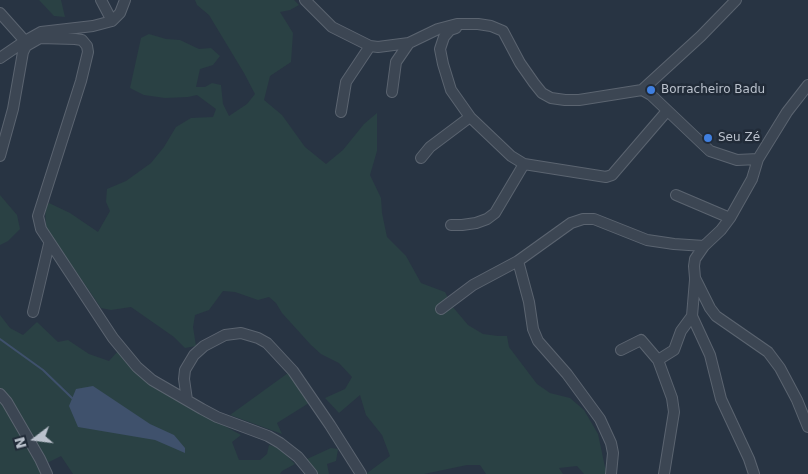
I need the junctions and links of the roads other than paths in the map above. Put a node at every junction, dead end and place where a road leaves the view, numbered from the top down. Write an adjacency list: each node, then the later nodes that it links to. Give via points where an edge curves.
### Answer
1 (101, 0): 6 (street)
2 (125, 0): 6 (street, via 120,13)
3 (305, 0): 10 (street, via 332,27)
4 (736, 0): 13 (street)
5 (0, 13): 8 (street)
6 (112, 21): 8 (street, via 41,32)
7 (490, 26): 9 (street, via 457,24 438,29); 13 (street, via 503,31 534,83 551,98 579,100); 17 (street, via 455,28 444,37 440,49 451,90)
8 (24, 41): 11 (street)
9 (408, 44): 10 (street); 14 (street, via 396,62)
10 (370, 46): 16 (street, via 346,82)
11 (0, 58)
12 (808, 84): 20 (street)
13 (642, 90): 15 (street)
14 (392, 92)
15 (667, 111): 20 (street, via 710,151 737,160); 21 (street, via 612,175 606,177)
16 (341, 112)
17 (470, 117): 19 (street, via 430,147); 21 (street, via 511,156)
18 (0, 156): 25 (street, via 26,46 40,38 82,40 88,52 81,81 38,216 40,229)
19 (421, 158)
20 (758, 159): 23 (street, via 752,179)
21 (524, 164): 24 (street, via 495,213 476,223)
22 (676, 195): 23 (street)
23 (730, 218): 26 (street)
24 (451, 225)
25 (49, 244): 30 (street); 35 (street, via 137,368)
26 (704, 246): 27 (street, via 647,240 594,219 582,219 571,223); 28 (street, via 695,259)
27 (518, 261): 29 (street, via 472,286); 40 (street, via 538,341 567,374 608,433 613,453)
28 (695, 278): 31 (street); 36 (street, via 716,316 768,352 793,392)
29 (441, 308)
30 (34, 312)
31 (692, 316): 33 (street, via 681,331 674,350); 42 (street, via 710,355 721,399)
32 (621, 350): 33 (street, via 640,340)
33 (658, 360): 41 (street, via 674,412)
34 (0, 394): 37 (street)
35 (187, 400): 38 (street, via 217,417 268,436 298,457); 39 (street, via 185,370 204,346 225,335 241,333 258,338 267,343 293,371)
36 (808, 427)
37 (47, 474)
38 (312, 474)
39 (362, 474)
40 (611, 474)
41 (664, 474)
42 (754, 474)

